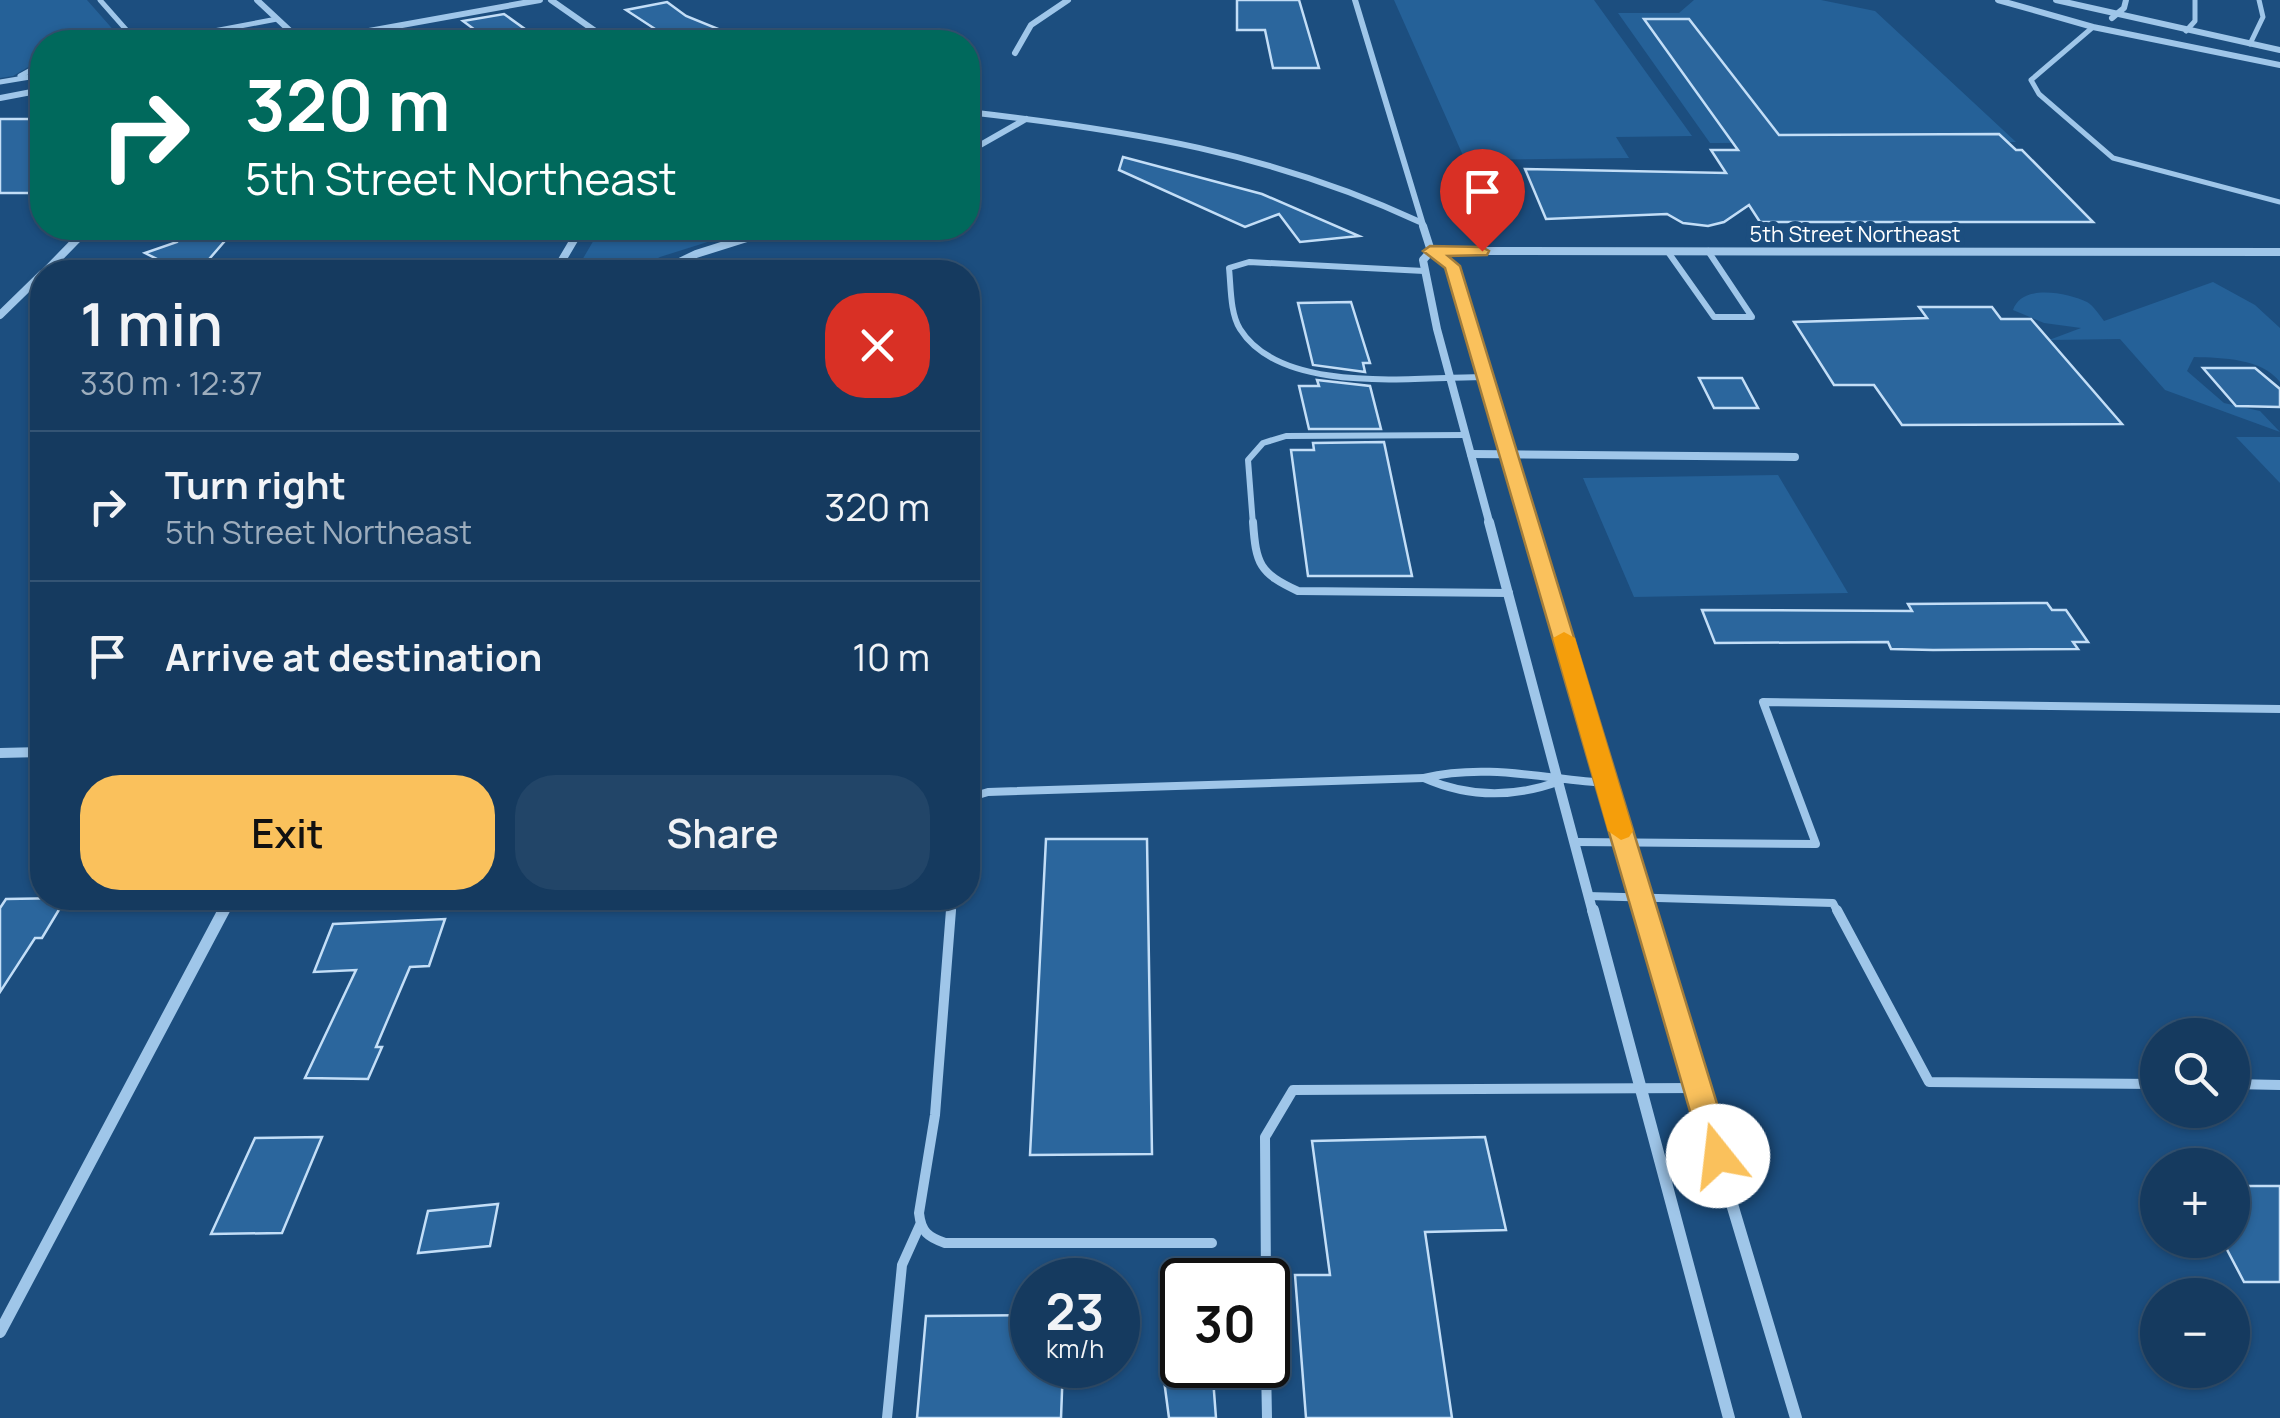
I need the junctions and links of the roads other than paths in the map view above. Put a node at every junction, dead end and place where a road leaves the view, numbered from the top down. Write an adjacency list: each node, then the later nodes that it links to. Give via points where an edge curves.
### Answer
1 (100, 0): 15 (lane)
2 (257, 0): 13 (street)
3 (540, 0): 18 (street)
4 (551, 0): 19 (street)
5 (1068, 0): 23 (street, via 1031,25)
6 (1355, 0): 35 (street)
7 (1998, 0): 14 (street)
8 (2056, 0): 12 (street)
9 (2126, 0): 12 (street)
10 (2196, 0): 20 (lane, via 2195,21)
11 (2259, 0): 21 (lane, via 2264,20)
12 (2115, 16): 14 (street); 20 (street)
13 (277, 20): 16 (lane); 17 (street)
14 (2093, 27): 24 (street); 34 (lane, via 2031,80 2039,94 2112,158)
15 (126, 30)
16 (221, 30)
17 (290, 30)
18 (372, 30)
19 (594, 30)
20 (2186, 30): 21 (street)
21 (2250, 44): 22 (street)
22 (2280, 50)
23 (1015, 52)
24 (2280, 65)
25 (30, 70): 27 (lane)
26 (30, 77): 27 (lane)
27 (12, 80): 28 (lane)
28 (0, 82)
29 (30, 92): 30 (street)
30 (0, 98)
31 (980, 113): 32 (street)
32 (1026, 119): 33 (street); 35 (street, via 1247,155 1337,184)
33 (980, 145)
34 (2280, 202)
35 (1420, 222): 38 (street)
36 (77, 240): 42 (street)
37 (740, 240): 43 (street)
38 (1430, 251): 39 (street, 5th Street Northeast); 44 (street, via 1422,260); 48 (street, via 1452,266)
39 (1668, 252): 40 (street, 5th Street Northeast); 40 (lane, via 1714,317 1752,317)
40 (1708, 252): 41 (street, 5th Street Northeast)
41 (2280, 252)
42 (58, 260)
43 (684, 260)
44 (1424, 271): 47 (street); 47 (lane, via 1232,264 1230,273 1238,326 1259,352 1332,376)
45 (30, 287): 46 (street)
46 (0, 315)
47 (1450, 376): 48 (lane); 49 (street)
48 (1484, 377): 51 (street)
49 (1466, 436): 50 (street); 53 (lane, via 1286,436 1263,443 1248,460 1256,559 1272,579 1298,591)
50 (1471, 454): 51 (street); 53 (street)
51 (1507, 454): 52 (street); 59 (street)
52 (1795, 457)
53 (1508, 593): 58 (street)
54 (2280, 709): 62 (lane, via 1763,702 1816,844)
55 (30, 752): 56 (street)
56 (0, 753)
57 (1424, 778): 58 (lane, via 1451,769 1524,770); 58 (lane, via 1450,792 1530,794); 60 (lane)
58 (1560, 781): 59 (lane); 61 (street)
59 (1607, 783): 62 (street)
60 (980, 794)
61 (1576, 842): 62 (lane); 63 (street)
62 (1624, 842): 64 (street)
63 (1588, 896): 64 (lane); 70 (street)
64 (1641, 897): 67 (lane, via 1833,903 1930,1082); 71 (street)
65 (224, 910): 75 (street)
66 (951, 910): 72 (lane)
67 (2140, 1084)
68 (2250, 1084): 69 (lane)
69 (2280, 1085)
70 (1639, 1087): 71 (lane); 74 (lane, via 1294,1090 1265,1137); 79 (street)
71 (1698, 1088): 80 (street)
72 (920, 1226): 73 (lane, via 945,1243); 77 (lane, via 902,1265)
73 (1212, 1243)
74 (1266, 1258)
75 (0, 1332)
76 (1266, 1388): 78 (lane)
77 (886, 1418)
78 (1267, 1418)
79 (1730, 1418)
80 (1796, 1418)

